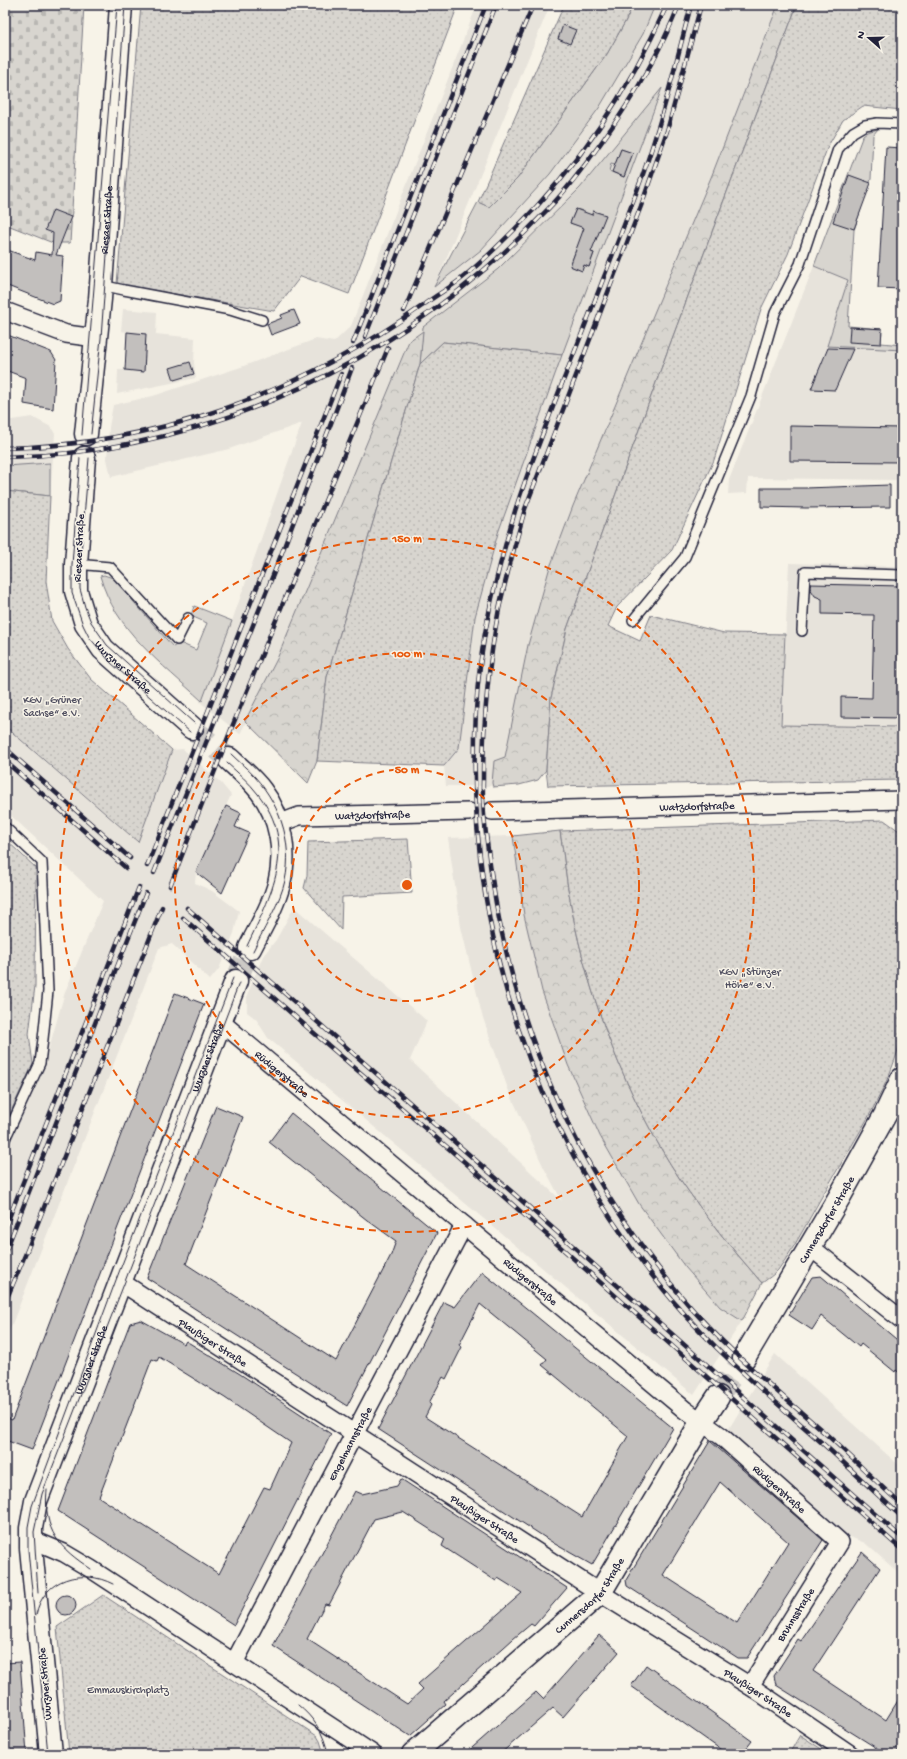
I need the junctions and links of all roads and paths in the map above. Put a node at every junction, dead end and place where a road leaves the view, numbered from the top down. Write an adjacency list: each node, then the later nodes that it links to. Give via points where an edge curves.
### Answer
1 (121, 5): 3 (main road, Riesaer Straße)
2 (902, 124): 13 (lane, via 877,123 865,126 853,132 838,149 800,264 775,313 751,396 685,557)
3 (101, 285): 5 (lane, via 230,310); 6 (main road, Riesaer Straße)
4 (5, 310): 6 (street, via 66,334)
5 (262, 320)
6 (96, 338): 7 (main road, Riesaer Straße)
7 (86, 434)
8 (84, 458): 9 (main road, Riesaer Straße)
9 (76, 564): 11 (main road, Riesaer Straße); 12 (lane, via 110,567 177,640)
10 (902, 575): 14 (lane, via 804,572)
11 (76, 590): 15 (main road, Wurzner Straße, via 86,624 103,649)
12 (188, 618)
13 (633, 620)
14 (802, 630)
15 (192, 728)
16 (229, 759): 20 (main road, via 262,792)
17 (902, 800): 18 (street, Watzdorfstraße)
18 (492, 811)
19 (469, 812): 20 (street, Watzdorfstraße, via 299,816)
20 (278, 824): 22 (main road, via 282,852 279,885)
21 (5, 827): 26 (lane, via 42,862 48,991 40,1063)
22 (250, 948)
23 (236, 981): 24 (main road, Wurzner Straße)
24 (221, 1022): 27 (street, Rüdigerstraße); 29 (main road, Wurzner Straße)
25 (902, 1079): 28 (main road, Cunnersdorfer Straße, via 840,1196)
26 (5, 1139)
27 (464, 1225): 33 (street, Rüdigerstraße); 34 (street, Engelmannstraße)
28 (809, 1246): 30 (street); 31 (main road, Cunnersdorfer Straße)
29 (121, 1282): 34 (street, Plaußiger Straße); 35 (main road, Wurzner Straße, via 38,1493 32,1519)
30 (902, 1320)
31 (744, 1358)
32 (718, 1397): 33 (main road, Cunnersdorfer Straße)
33 (702, 1422): 36 (street, Rüdigerstraße); 37 (main road, Cunnersdorfer Straße)
34 (354, 1434): 37 (street, Plaußiger Straße); 38 (street, Engelmannstraße)
35 (31, 1539): 38 (street, via 91,1569); 40 (main road, Wurzner Straße)
36 (840, 1542): 39 (street, Bruhnsstraße)
37 (600, 1593): 39 (street, Plaußiger Straße); 42 (main road, Cunnersdorfer Straße)
38 (234, 1663): 41 (street)
39 (750, 1686): 43 (street, Plaußiger Straße)
40 (51, 1754)
41 (373, 1754)
42 (413, 1754)
43 (850, 1754)

